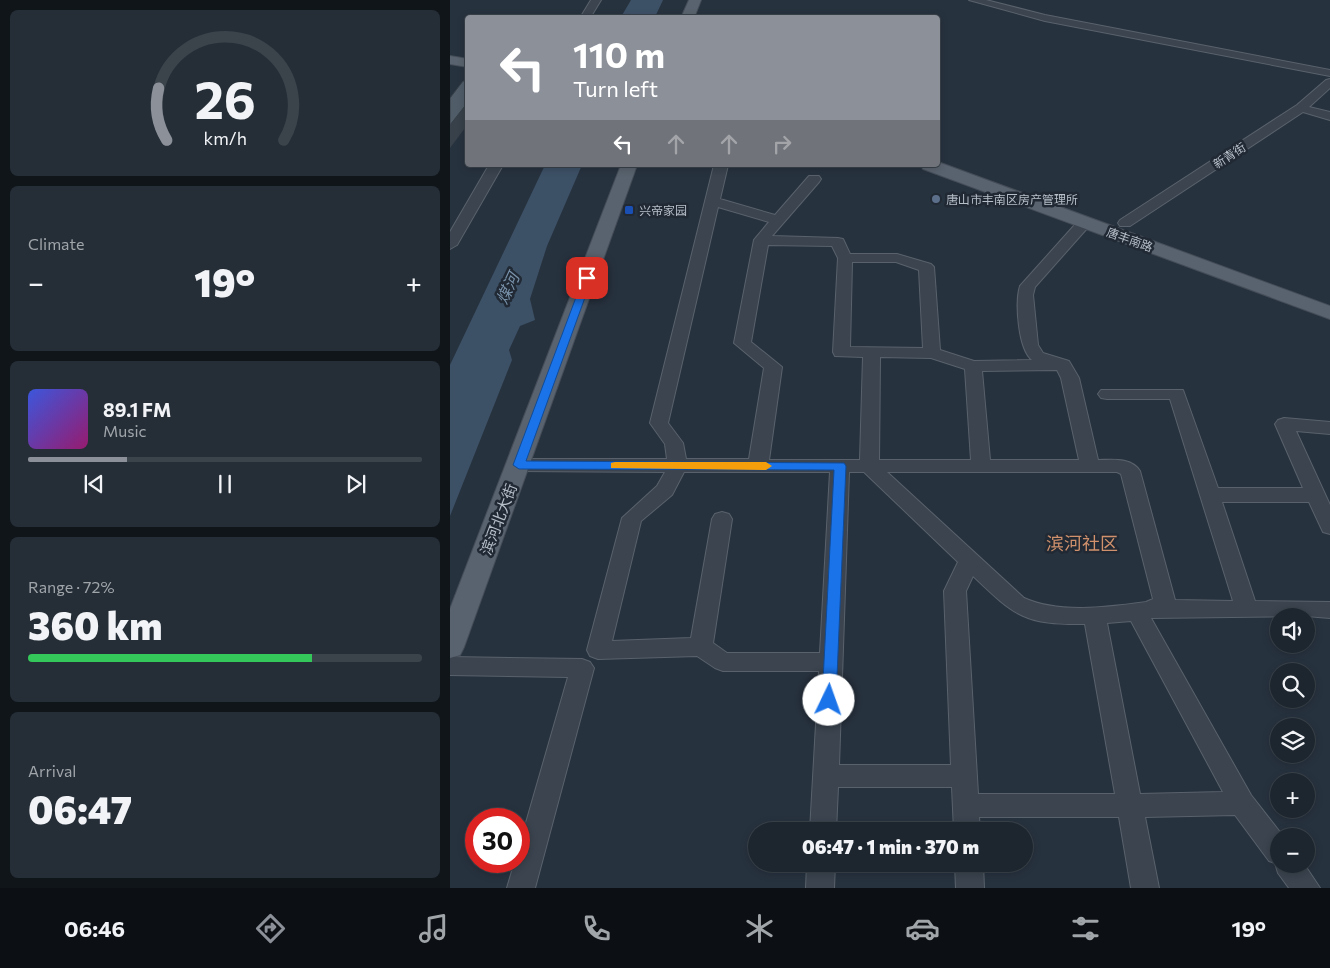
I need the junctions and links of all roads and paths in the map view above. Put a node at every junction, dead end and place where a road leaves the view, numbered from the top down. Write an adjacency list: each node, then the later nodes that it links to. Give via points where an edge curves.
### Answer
1 (596, 0): 4 (street)
2 (695, 0): 5 (main road)
3 (974, 0): 10 (street, via 1053,19)
4 (587, 15)
5 (688, 15)
6 (450, 52): 7 (main road)
7 (465, 54)
8 (450, 60): 9 (main road)
9 (465, 63)
10 (1330, 73)
11 (1330, 82): 12 (street, 新青街)
12 (1300, 108): 13 (street); 23 (street, 新青街)
13 (1330, 116)
14 (940, 157): 23 (main road, 唐丰南路)
15 (495, 167): 25 (street)
16 (628, 167): 35 (main road, 滨河北大街)
17 (722, 167): 20 (street)
18 (934, 167): 22 (main road, 唐丰南路)
19 (814, 178): 21 (street)
20 (713, 201): 21 (street); 36 (street, via 659,423 674,443)
21 (778, 220): 24 (street)
22 (1085, 222): 28 (main road, 唐丰南路); 31 (street, via 1033,279 1025,295 1030,345 1036,356)
23 (1125, 223): 27 (main road, 唐丰南路)
24 (761, 240): 26 (street, via 838,242); 37 (street, via 742,343 773,367)
25 (450, 245)
26 (845, 258): 29 (street, via 897,258 926,267); 30 (street, via 841,352)
27 (1330, 298)
28 (1330, 313)
29 (932, 353): 30 (street); 32 (street)
30 (872, 354): 39 (street)
31 (1063, 365): 32 (street); 41 (street, via 1070,378)
32 (973, 366): 40 (street)
33 (1107, 394): 42 (street, via 1177,394)
34 (1330, 428): 43 (street, via 1284,424)
35 (519, 465): 36 (street); 51 (main road, 滨河北大街)
36 (678, 466): 37 (street); 52 (street, via 665,490 632,518 598,650)
37 (758, 466): 38 (street)
38 (840, 466): 39 (street); 53 (street)
39 (868, 466): 40 (street); 46 (street)
40 (982, 466): 41 (street)
41 (1090, 466): 49 (street, via 1120,466 1130,471 1164,600)
42 (1210, 495): 43 (street); 47 (street)
43 (1316, 495): 45 (street)
44 (722, 519): 52 (street)
45 (1330, 527)
46 (969, 560): 50 (street, via 1016,604 1034,612); 56 (street, via 955,591)
47 (1247, 609): 48 (street); 49 (street)
48 (1330, 610)
49 (1148, 611): 50 (street); 57 (street)
50 (1094, 614): 59 (street)
51 (450, 647)
52 (700, 647): 53 (street, via 724,662)
53 (831, 662): 55 (street)
54 (450, 666): 66 (street, via 582,668)
55 (825, 776): 56 (street); 60 (street)
56 (964, 776): 58 (street)
57 (1242, 803): 59 (street); 62 (street)
58 (966, 805): 59 (street); 61 (street)
59 (1129, 806): 69 (street)
60 (822, 822)
61 (967, 822)
62 (1270, 840)
63 (821, 872): 67 (street)
64 (969, 872): 68 (street)
65 (1295, 873): 70 (street)
66 (521, 888)
67 (820, 888)
68 (970, 888)
69 (1145, 888)
70 (1306, 888)

